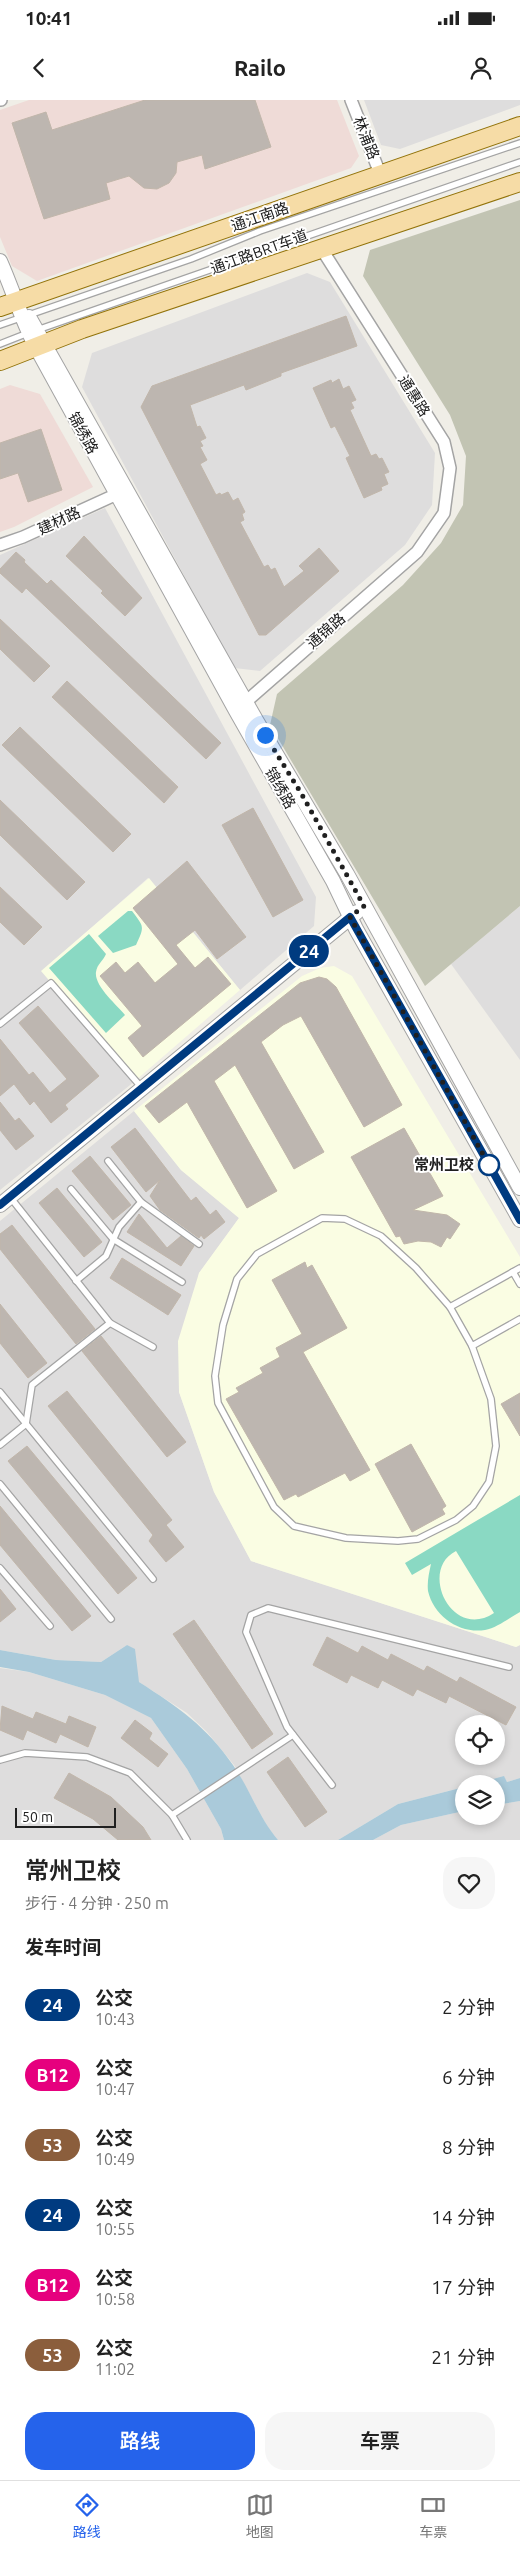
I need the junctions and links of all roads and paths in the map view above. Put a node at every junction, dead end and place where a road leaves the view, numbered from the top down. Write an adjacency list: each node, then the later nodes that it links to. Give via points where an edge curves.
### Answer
1 (351, 100): 5 (street, 林浦路)
2 (520, 126): 5 (main road, 通江南路)
3 (520, 143): 10 (lane, 通江路BRT车道, via 260,231 191,259)
4 (520, 162): 12 (lane, 通江路BRT车道)
5 (381, 176): 10 (main road, 通江南路)
6 (520, 182): 7 (main road)
7 (321, 248): 12 (main road); 17 (street, 通惠路, via 444,442 450,468 444,513)
8 (0, 261): 10 (street, 锦绣路)
9 (0, 307): 10 (main road, 通江南路)
10 (22, 310): 11 (lane, 通江路BRT车道); 12 (street, 锦绣路)
11 (0, 324)
12 (37, 338): 13 (lane, 通江路BRT车道); 14 (main road); 15 (street, 锦绣路); 18 (street, 锦绣路)
13 (0, 344)
14 (0, 361)
15 (117, 494): 16 (street, 建材路); 18 (street, 锦绣路)
16 (0, 545)
17 (417, 552): 18 (street, 通锦路)
18 (241, 706): 19 (street, 锦绣路, via 305,801); 20 (street, 锦绣路)
19 (364, 906): 20 (street); 24 (street, 锦绣路)
20 (350, 917): 22 (street); 28 (street, 锦绣路)
21 (0, 1024): 22 (lane, via 51,983)
22 (142, 1088): 26 (street)
23 (108, 1161): 27 (lane)
24 (520, 1188)
25 (72, 1189): 29 (lane)
26 (5, 1201): 33 (lane)
27 (141, 1202): 29 (lane); 30 (lane)
28 (520, 1220)
29 (113, 1239): 33 (lane, via 106,1256); 34 (lane)
30 (200, 1244)
31 (520, 1268): 32 (lane)
32 (513, 1272): 35 (lane); 36 (lane)
33 (76, 1281): 38 (lane)
34 (182, 1282)
35 (520, 1284)
36 (450, 1307): 39 (lane); 39 (lane, via 416,1268 381,1236 346,1219 322,1218 257,1254 238,1279 223,1325 216,1376 218,1403 274,1507 294,1526 346,1538 418,1539 456,1520 473,1506 489,1482 496,1446 491,1399)
37 (520, 1319): 39 (lane)
38 (110, 1323): 40 (lane); 42 (lane, via 32,1385)
39 (472, 1346)
40 (153, 1347)
41 (0, 1392): 42 (lane)
42 (26, 1424): 43 (lane); 46 (lane)
43 (0, 1445)
44 (0, 1484): 47 (lane)
45 (0, 1568): 48 (lane)
46 (153, 1579)
47 (111, 1619)
48 (50, 1626)
49 (509, 1667): 50 (lane, via 268,1608 251,1615 246,1632)
50 (293, 1735): 52 (lane); 53 (lane)
51 (0, 1760): 53 (lane, via 25,1753 87,1757 130,1773)
52 (332, 1785)
53 (172, 1815): 54 (lane)
54 (186, 1840)

